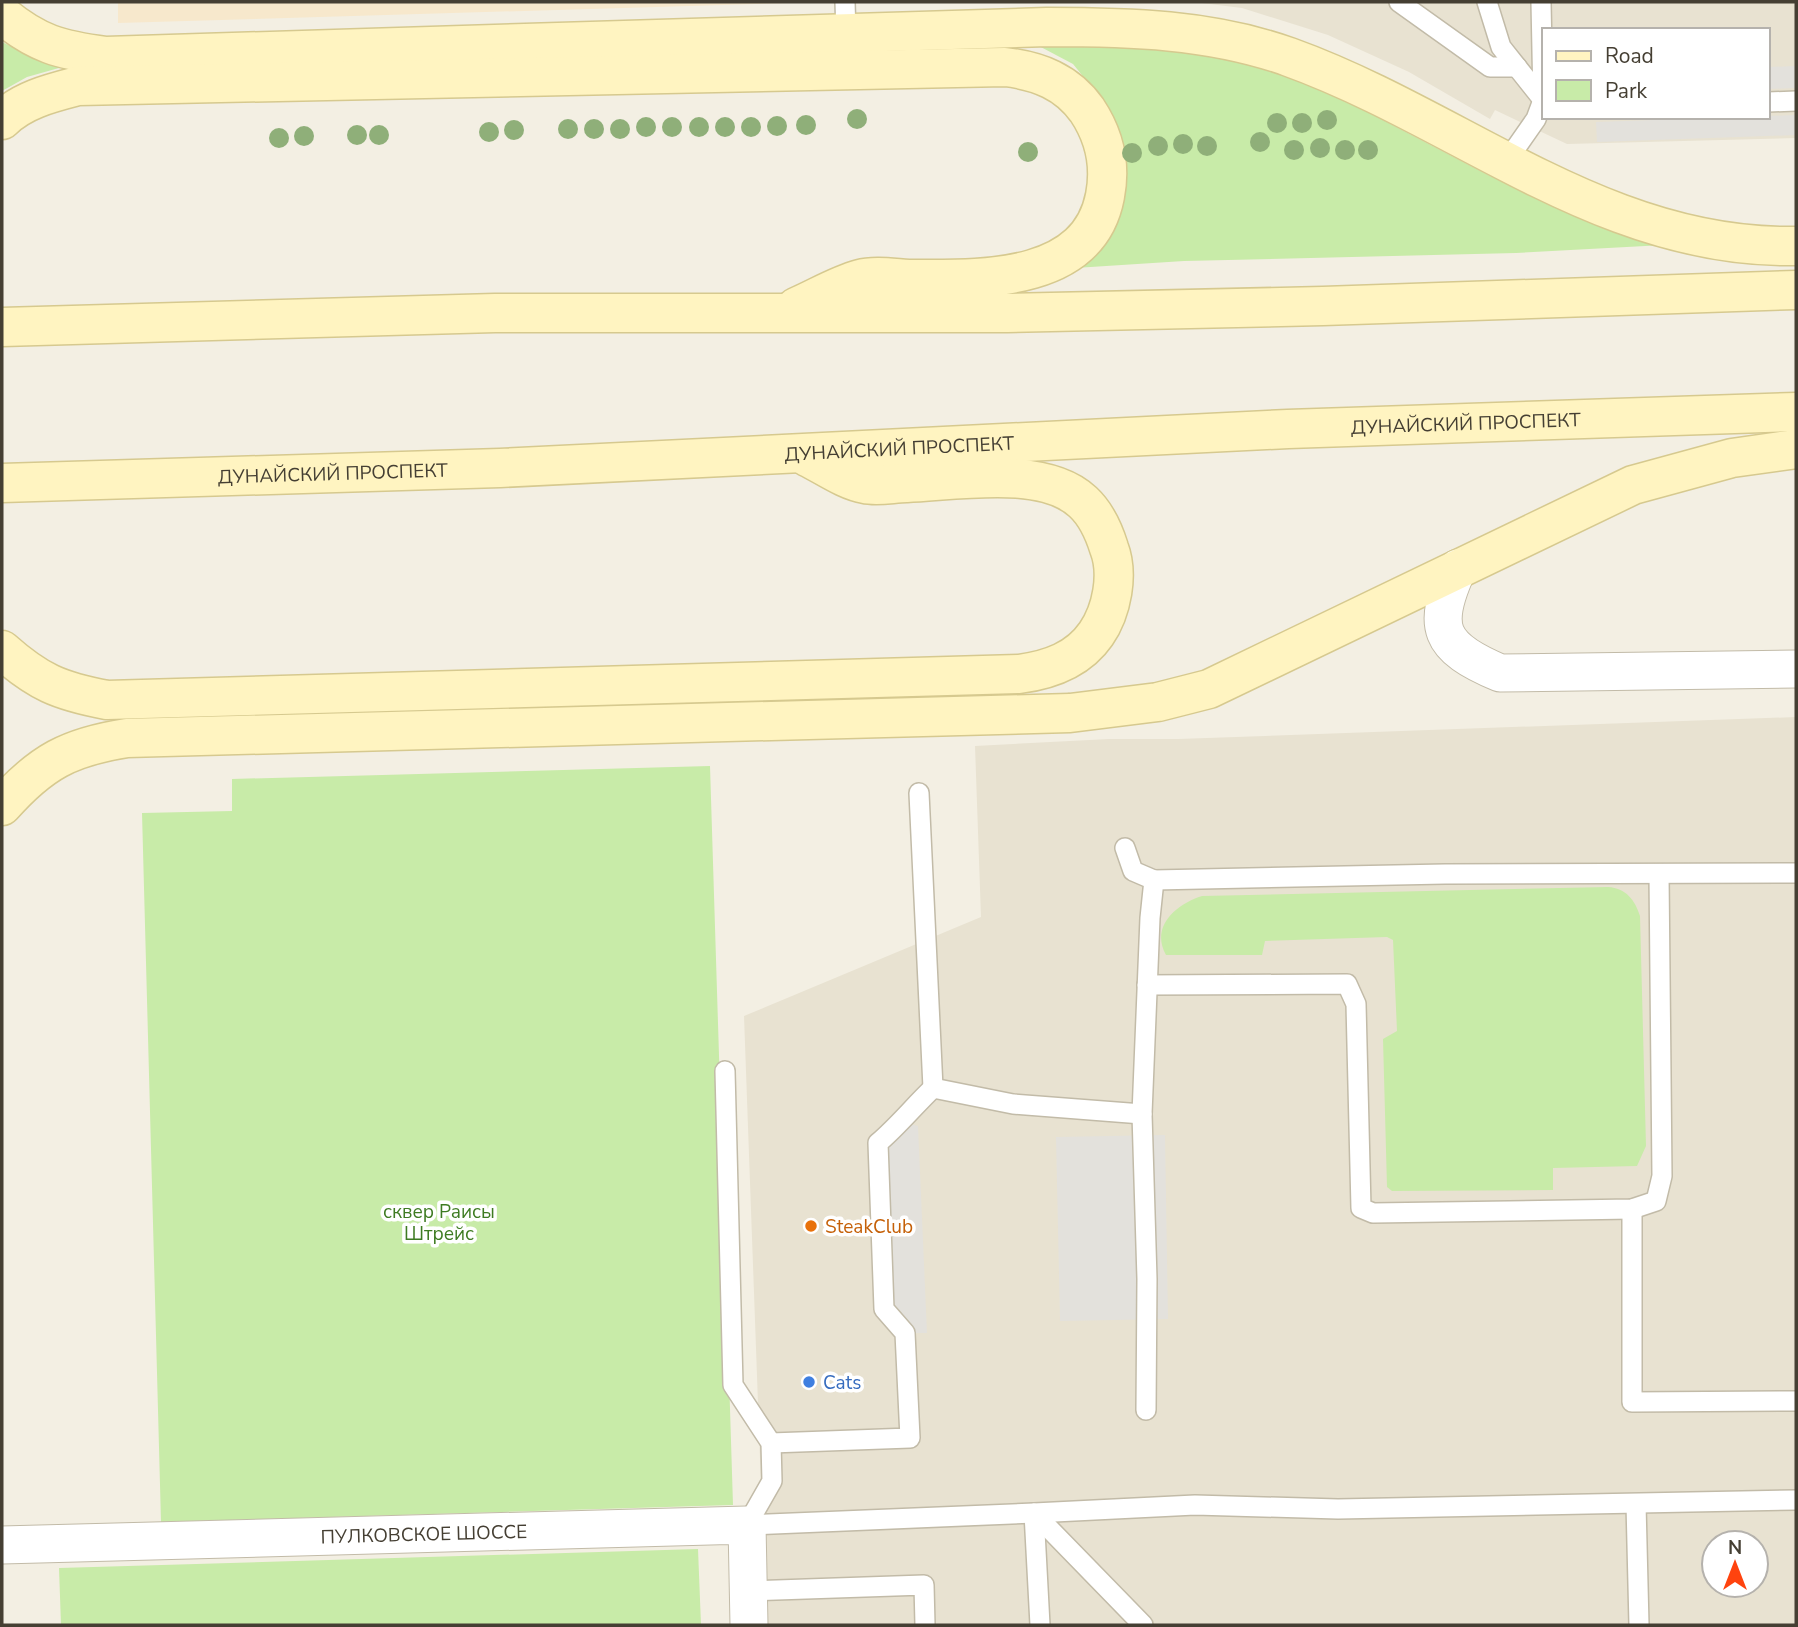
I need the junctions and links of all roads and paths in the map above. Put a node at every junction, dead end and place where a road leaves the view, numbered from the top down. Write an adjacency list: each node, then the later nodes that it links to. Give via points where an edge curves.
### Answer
1 (1399, 2): 7 (lane, via 1490,67)
2 (1488, 2): 7 (lane, via 1501,47)
3 (1541, 2): 6 (lane)
4 (2, 15): 5 (main road, via 27,36 70,51 106,55)
5 (846, 17): 13 (main road, via 1116,27 1213,37 1287,56 1363,87)
6 (1542, 52)
7 (1517, 67): 8 (lane)
8 (1542, 100)
9 (1796, 101): 10 (lane)
10 (1770, 102)
11 (1542, 103): 13 (lane)
12 (2, 120): 16 (main road, via 45,94 78,86 1005,67 1034,71 1060,84 1081,102 1098,127 1109,175 1103,205 1074,249 1039,268 984,279 861,278)
13 (1506, 162): 14 (main road, via 1634,221 1699,239)
14 (1796, 246)
15 (1796, 290): 16 (main road, via 1323,306)
16 (783, 313): 17 (main road, via 495,313)
17 (2, 327)
18 (1796, 412): 20 (main road, ДУНАЙСКИЙ ПРОСПЕКТ, via 1288,429)
19 (1796, 449): 22 (main road, via 1732,458 1633,485)
20 (802, 454): 21 (main road, ДУНАЙСКИЙ ПРОСПЕКТ); 23 (main road, via 864,484 1018,478 1050,483 1083,501 1102,528 1113,557 1107,620 1070,660 1045,671 1019,674 107,700 44,683)
21 (2, 483)
22 (1458, 568): 24 (street, via 1443,601 1443,625 1454,646 1476,663 1500,673); 26 (main road, via 1209,689 1158,702 1056,713 127,738 89,744 55,757)
23 (2, 650)
24 (1796, 669)
25 (919, 793): 33 (lane)
26 (2, 806)
27 (1125, 848): 30 (lane, via 1133,870)
28 (1796, 873): 29 (lane)
29 (1659, 874): 30 (lane); 35 (lane, via 1662,1176 1656,1201)
30 (1154, 880): 31 (lane)
31 (1147, 985): 34 (lane); 35 (lane, via 1347,984 1356,1004 1360,1208 1373,1213)
32 (725, 1071): 38 (lane, via 733,1385)
33 (933, 1088): 34 (lane, via 1013,1104); 38 (lane, via 878,1143 884,1309 905,1333 910,1438)
34 (1142, 1114): 37 (lane)
35 (1632, 1209): 36 (lane, via 1632,1402)
36 (1796, 1401)
37 (1146, 1410)
38 (771, 1443): 42 (lane, via 772,1481)
39 (1796, 1500): 40 (lane)
40 (1636, 1504): 41 (lane, via 1338,1509 1195,1505); 48 (lane)
41 (1034, 1513): 42 (lane); 46 (lane); 47 (lane)
42 (747, 1525): 43 (street, ПУЛКОВСКОЕ ШОССЕ); 44 (street)
43 (2, 1545)
44 (749, 1608): 45 (lane, via 924,1585)
45 (925, 1625)
46 (1040, 1625)
47 (1143, 1625)
48 (1639, 1625)

